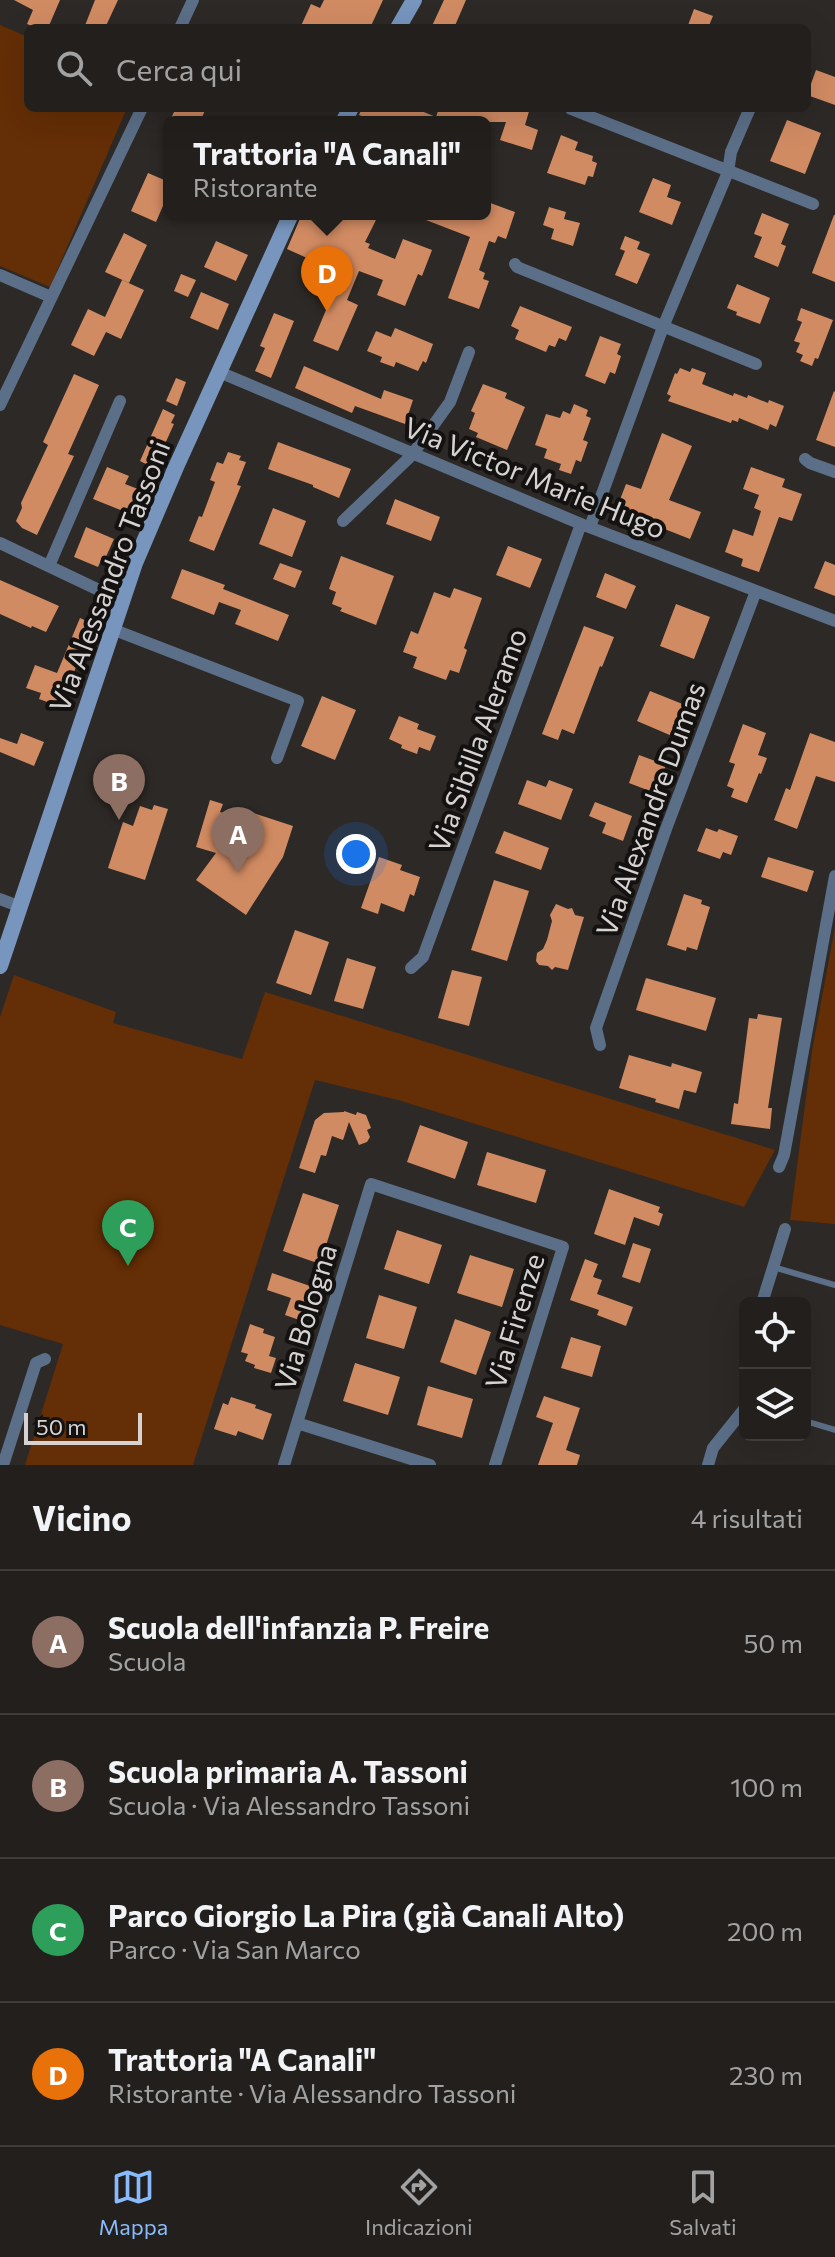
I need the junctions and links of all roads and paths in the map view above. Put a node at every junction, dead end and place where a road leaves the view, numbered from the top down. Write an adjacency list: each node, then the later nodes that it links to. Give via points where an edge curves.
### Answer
1 (193, 0): 3 (street)
2 (414, 0): 4 (street)
3 (182, 24)
4 (400, 24)
5 (140, 112): 13 (street)
6 (578, 112): 8 (street)
7 (748, 112): 8 (street, Via Sibilla Aleramo)
8 (728, 172): 9 (street); 14 (street, Via Sibilla Aleramo)
9 (813, 204)
10 (288, 220): 17 (street, Via Alessandro Tassoni)
11 (515, 264): 14 (street)
12 (0, 275): 13 (street)
13 (51, 297): 19 (street)
14 (663, 327): 16 (street); 24 (street, Via Sibilla Aleramo)
15 (469, 352): 20 (street, via 450,402)
16 (756, 364)
17 (219, 372): 20 (street, Via Victor Marie Hugo); 28 (street, Via Alessandro Tassoni)
18 (120, 401): 26 (street)
19 (0, 405)
20 (412, 455): 23 (street); 24 (street, Via Victor Marie Hugo)
21 (805, 459): 22 (street)
22 (835, 472)
23 (343, 521)
24 (586, 526): 27 (street, Via Victor Marie Hugo); 36 (street, Via Sibilla Aleramo, via 423,957)
25 (0, 543): 26 (street)
26 (49, 566): 28 (street)
27 (756, 591): 29 (street, Via Victor Marie Hugo); 37 (street, Via Alexandre Dumas, via 596,1028)
28 (122, 601): 30 (street, Via Alessandro Tassoni)
29 (835, 621)
30 (112, 629): 31 (street, via 298,701); 34 (street, Via Alessandro Tassoni)
31 (277, 758)
32 (835, 876): 38 (street)
33 (0, 899): 34 (street)
34 (21, 907): 35 (street, Via Alessandro Tassoni)
35 (0, 966)
36 (411, 968)
37 (600, 1045)
38 (779, 1167)
39 (371, 1184): 46 (street, Via Bologna); 52 (street, Via Firenze, via 563,1247)
40 (785, 1229): 41 (street)
41 (773, 1267): 42 (lane); 43 (street)
42 (835, 1285)
43 (764, 1297)
44 (45, 1359): 49 (street, via 36,1363)
45 (739, 1416): 53 (street, via 713,1448)
46 (297, 1423): 50 (street, Via Bologna); 51 (street)
47 (811, 1423): 48 (lane)
48 (835, 1430)
49 (3, 1465)
50 (284, 1465)
51 (430, 1465)
52 (495, 1465)
53 (708, 1465)

